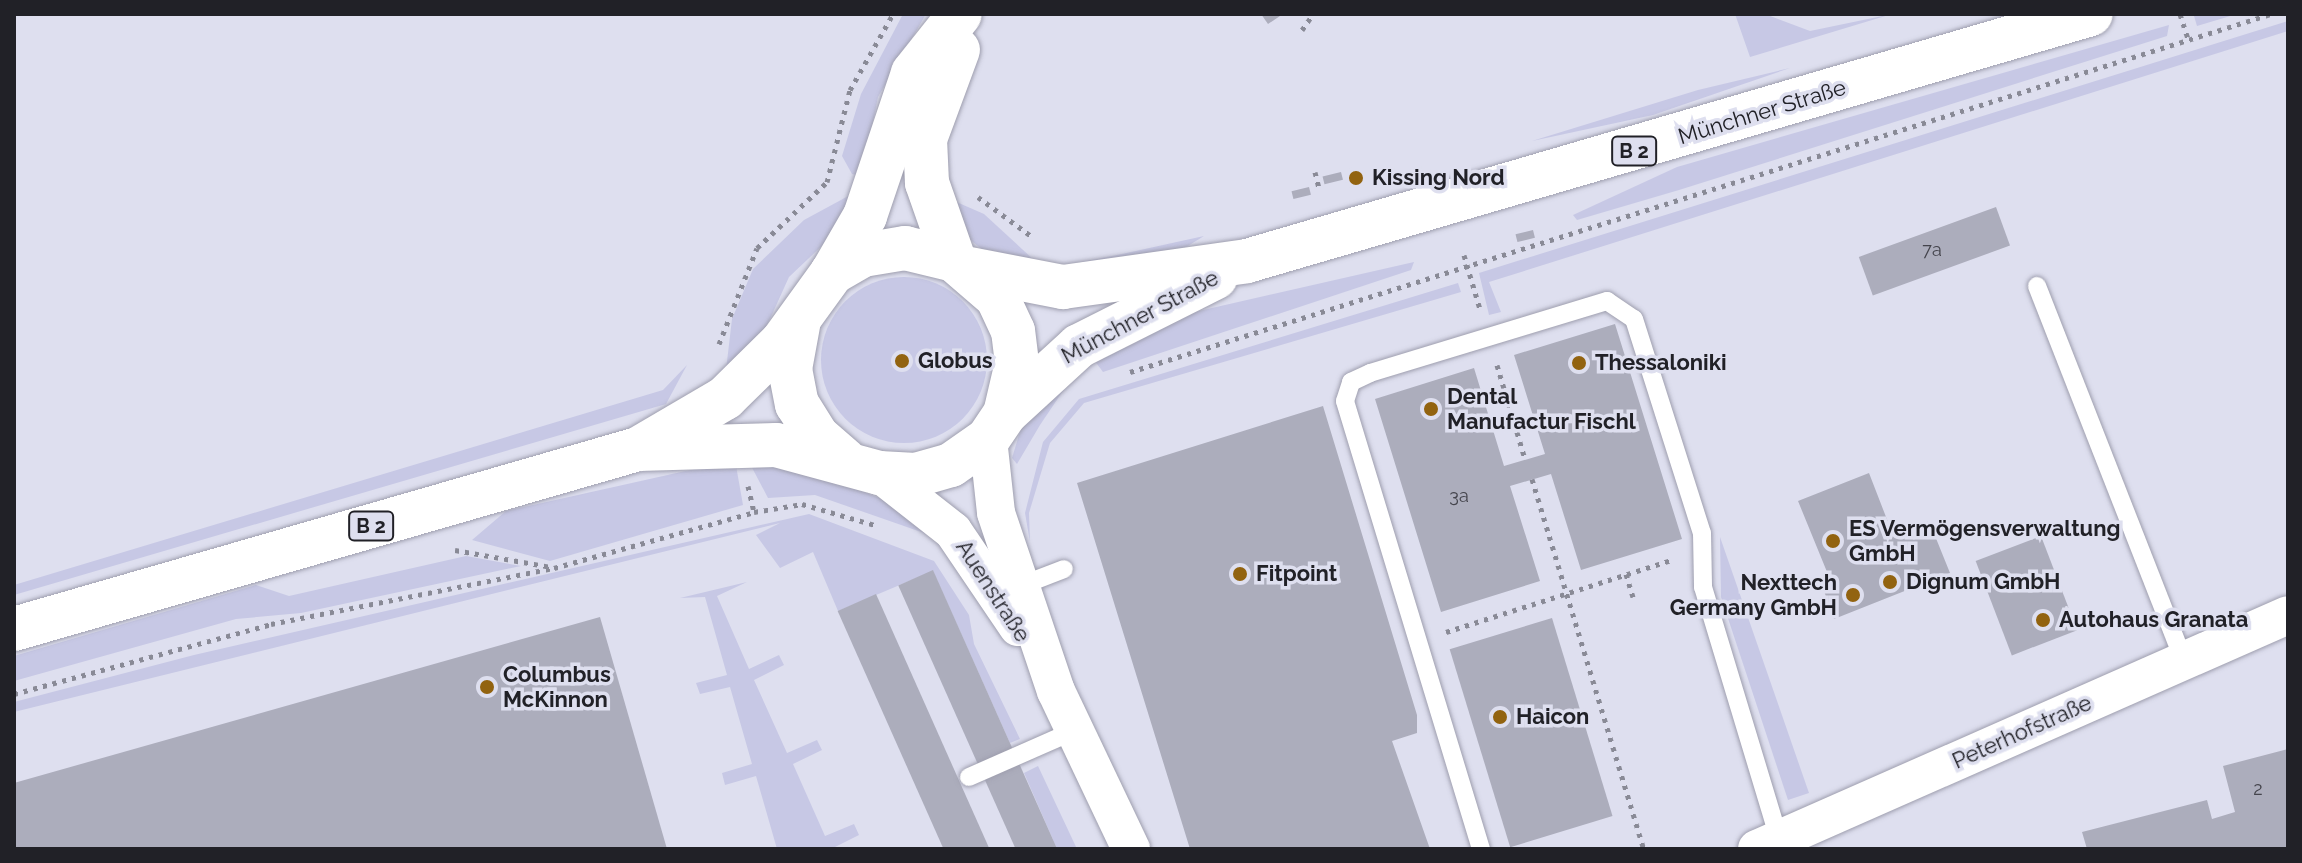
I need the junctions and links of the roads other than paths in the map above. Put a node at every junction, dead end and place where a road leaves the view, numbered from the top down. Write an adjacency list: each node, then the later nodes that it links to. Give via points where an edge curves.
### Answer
1 (960, 14): 6 (main road, via 913,73 865,216)
2 (980, 14): 5 (main road, via 936,94 925,139 927,183)
3 (2091, 14): 4 (main road, Münchner Straße / B 2)
4 (1247, 261): 5 (main road, Münchner Straße / B 2, via 1063,287); 8 (main road, Münchner Straße / B 2, via 1079,346)
5 (962, 265): 6 (main road, B 2, via 883,250); 8 (main road, via 997,297 1013,331 1017,363)
6 (820, 286): 9 (main road, B 2, via 782,342 725,398); 10 (main road, via 793,333 797,404 817,436)
7 (2037, 286): 15 (lane)
8 (996, 426): 10 (main road, B 2, via 951,465 916,475); 12 (street, Auenstraße, via 996,513)
9 (638, 449): 10 (main road, B 2, via 776,445); 14 (main road, B 2)
10 (862, 466): 16 (street, Auenstraße, via 953,531)
11 (1064, 569): 12 (lane)
12 (1020, 586): 16 (street, Auenstraße)
13 (2288, 615): 15 (street, Peterhofstraße)
14 (14, 629)
15 (2184, 661): 19 (street, Peterhofstraße)
16 (1056, 691): 17 (street, Auenstraße)
17 (1076, 730): 18 (lane); 20 (street, Auenstraße)
18 (969, 777)
19 (1768, 844): 21 (lane, via 1703,587 1703,551 1634,319 1621,304 1607,301 1370,373 1351,382 1345,401)
20 (1131, 849)
21 (1481, 849)

